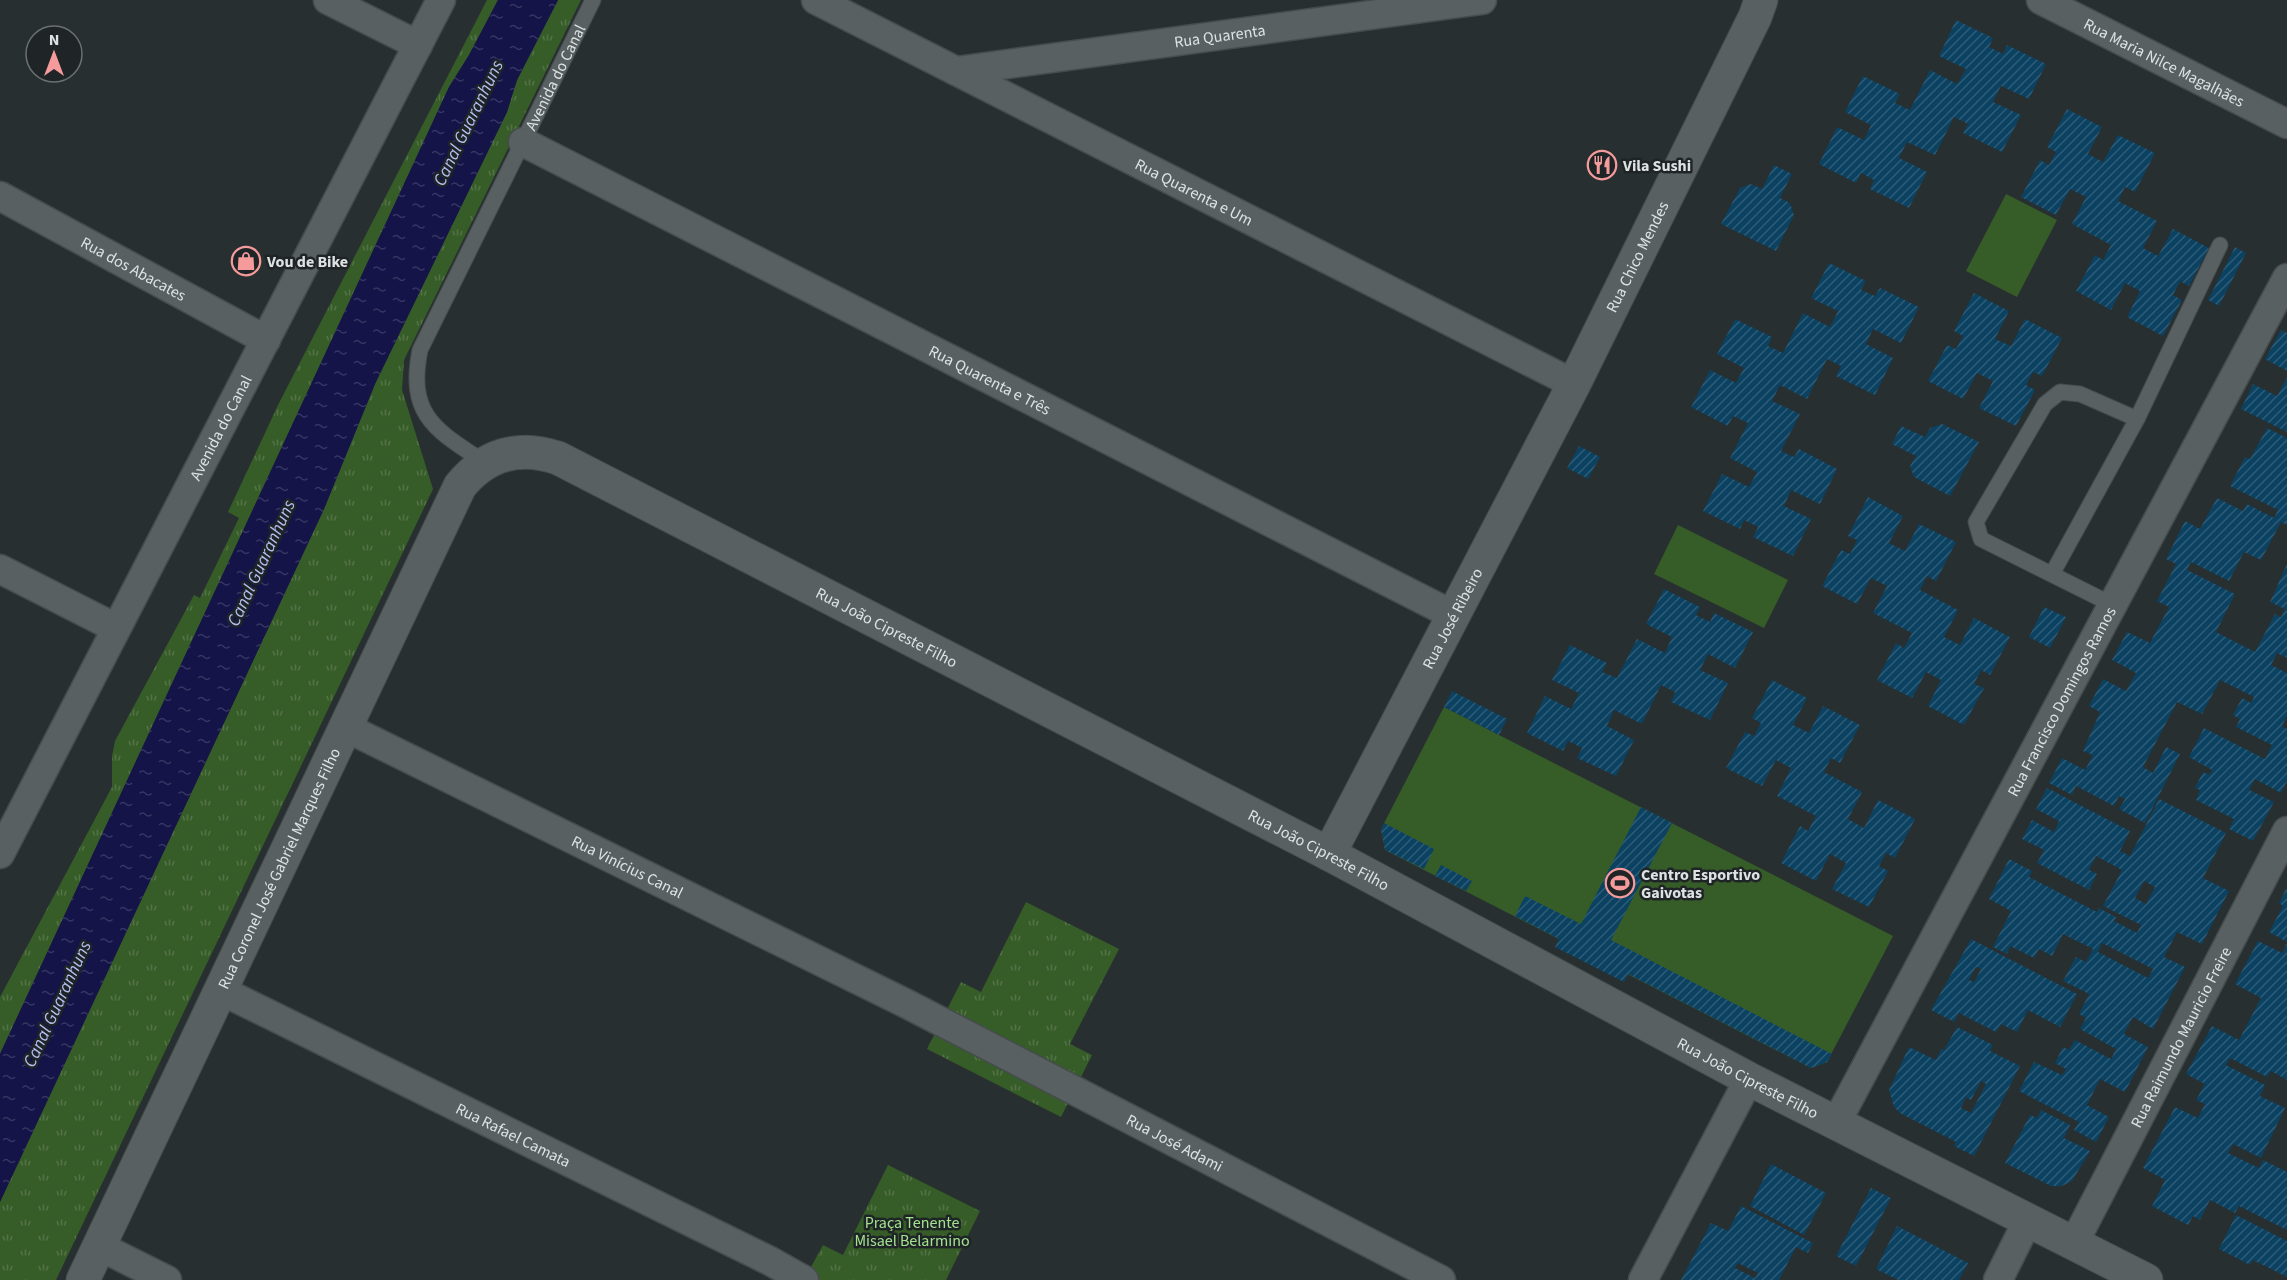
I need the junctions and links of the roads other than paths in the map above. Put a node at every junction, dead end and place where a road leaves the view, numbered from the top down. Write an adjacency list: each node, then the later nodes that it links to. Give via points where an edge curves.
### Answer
1 (328, 0): 8 (street)
2 (441, 0): 8 (street, Avenida do Canal)
3 (593, 0): 11 (lane, Avenida do Canal)
4 (816, 0): 9 (street, Rua Quarenta e Um)
5 (1482, 0): 9 (street, Rua Quarenta)
6 (1761, 0): 16 (street, Rua Chico Mendes)
7 (2042, 0): 10 (street, Rua Maria Nilce Magalhães)
8 (418, 45): 15 (street, Avenida do Canal)
9 (956, 71): 16 (street, Rua Quarenta e Um)
10 (2287, 124)
11 (523, 142): 18 (lane, Avenida do Canal, via 420,350 416,371 424,412 435,429); 22 (street, Rua Quarenta e Três)
12 (0, 196): 15 (street, Rua dos Abacates)
13 (2220, 245): 17 (lane)
14 (2287, 278): 21 (street, Rua Francisco Domingos Ramos)
15 (266, 340): 23 (street, Avenida do Canal)
16 (1574, 384): 22 (street, Rua José Ribeiro)
17 (2138, 419): 20 (lane); 20 (lane, via 2080,394 2060,392 2045,404 1976,522 1981,539)
18 (484, 462): 24 (street, Rua Coronel José Gabriel Marques Filho, via 460,486); 27 (street, Rua João Cipreste Filho, via 519,451 558,458)
19 (0, 569): 23 (street)
20 (2052, 574): 21 (lane)
21 (2113, 605): 31 (street, Rua Francisco Domingos Ramos)
22 (1455, 616): 27 (street, Rua José Ribeiro)
23 (116, 628): 26 (street, Avenida do Canal)
24 (345, 727): 28 (street, Rua Coronel José Gabriel Marques Filho); 29 (street, Rua Vinícius Canal)
25 (2287, 831): 33 (street, Rua Raimundo Mauricio Freire)
26 (0, 854)
27 (1329, 854): 30 (street, Rua João Cipreste Filho)
28 (220, 990): 34 (street, Rua Coronel José Gabriel Marques Filho); 37 (street, Rua Rafael Camata)
29 (909, 1005): 38 (street, Rua José Adami)
30 (1749, 1078): 31 (street, Rua João Cipreste Filho); 39 (street)
31 (1836, 1123): 32 (street, Rua João Cipreste Filho)
32 (2028, 1220): 33 (street, Rua João Cipreste Filho); 40 (street)
33 (2074, 1243): 41 (street, Rua João Cipreste Filho)
34 (99, 1246): 35 (street, Rua Coronel José Gabriel Marques Filho); 36 (street)
35 (83, 1280)
36 (167, 1280)
37 (804, 1280)
38 (1441, 1280)
39 (1643, 1280)
40 (1998, 1280)
41 (2146, 1280)

